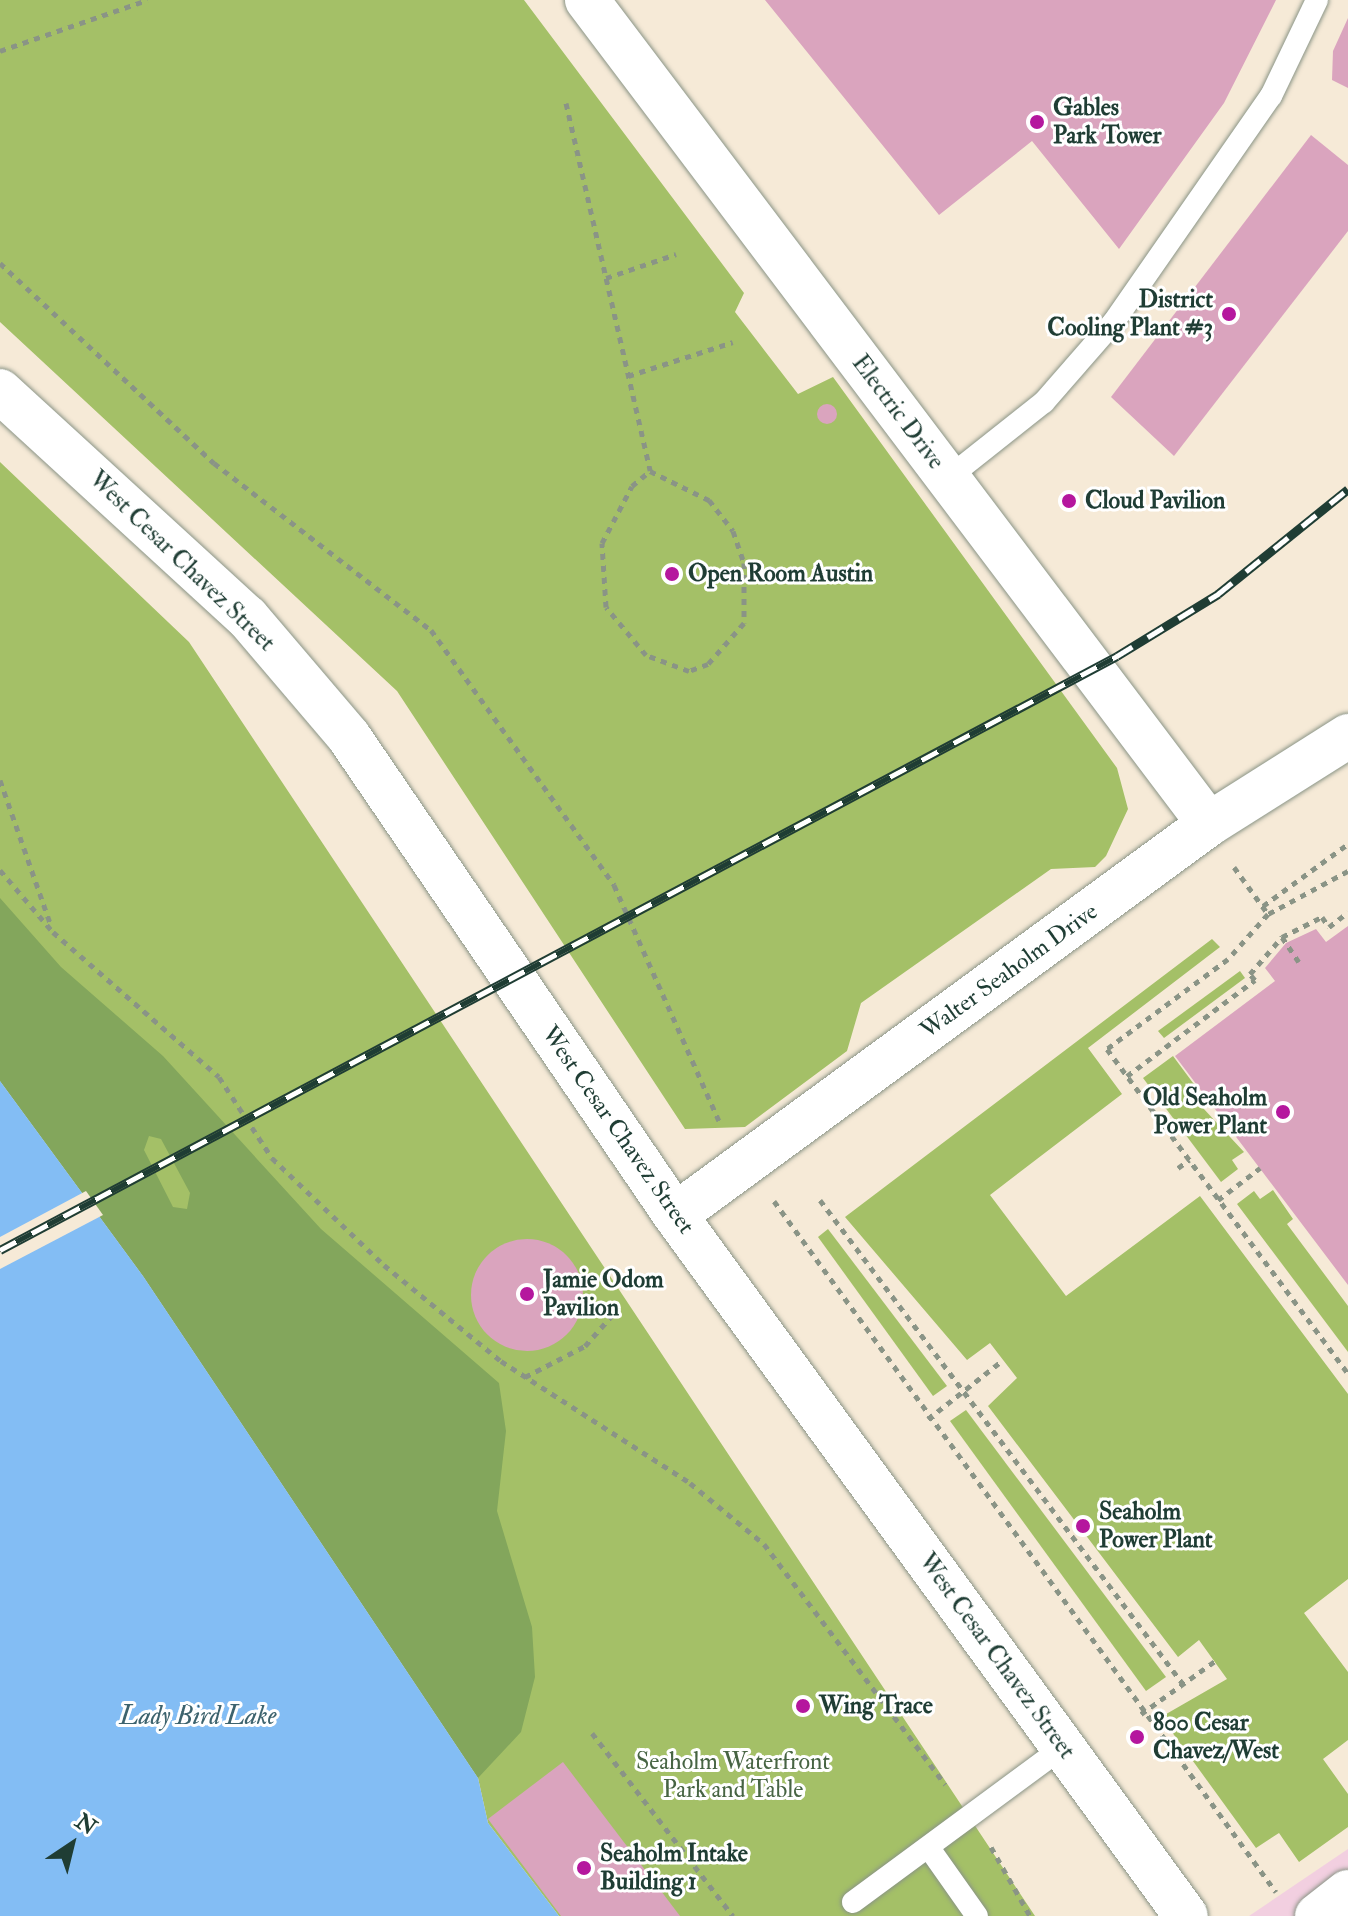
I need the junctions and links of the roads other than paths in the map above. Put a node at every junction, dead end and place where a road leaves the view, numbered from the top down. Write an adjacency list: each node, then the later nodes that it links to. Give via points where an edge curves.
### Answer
1 (587, 0): 4 (main road, Electric Drive)
2 (1317, 0): 4 (lane, via 1271,96 1113,323 1044,402)
3 (0, 391): 7 (main road, West Cesar Chavez Street, via 247,617 349,737)
4 (948, 478): 6 (main road, Electric Drive)
5 (1348, 736): 6 (main road, Walter Seaholm Drive)
6 (1209, 824): 7 (main road, Walter Seaholm Drive)
7 (675, 1215): 8 (main road, West Cesar Chavez Street)
8 (1063, 1747): 9 (lane); 13 (main road, West Cesar Chavez Street)
9 (929, 1848): 11 (lane); 12 (lane)
10 (1348, 1892): 14 (main road)
11 (853, 1902)
12 (977, 1916)
13 (1186, 1916)
14 (1317, 1916)

